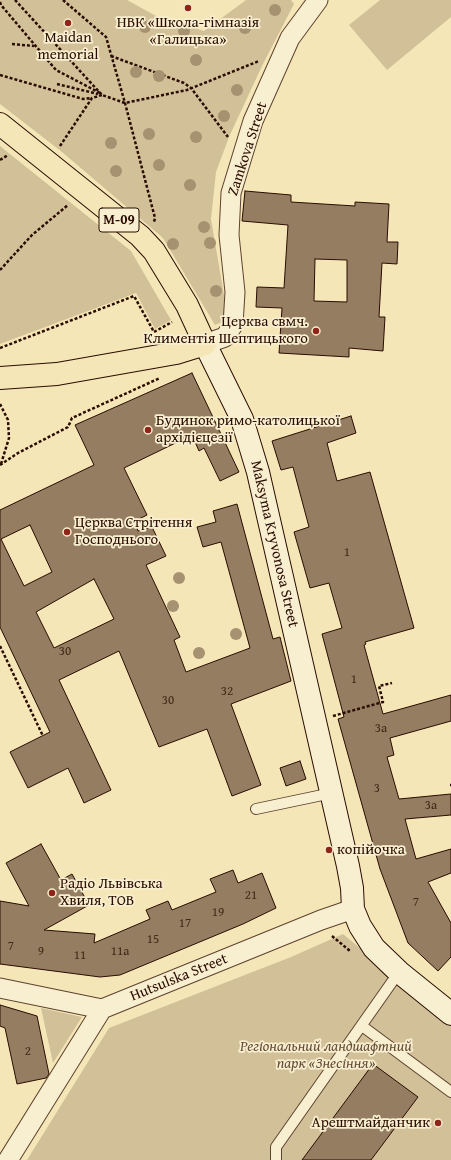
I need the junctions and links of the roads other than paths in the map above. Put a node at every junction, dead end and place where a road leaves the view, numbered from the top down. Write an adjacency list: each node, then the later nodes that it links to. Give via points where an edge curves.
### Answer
1 (318, 0): 3 (street, Zamkova Street, via 290,38 253,122 231,193 229,235 235,292 233,326 225,337)
2 (0, 124): 3 (main road, Maksyma Kryvonosa Street / М-09, via 140,236 154,251 186,305)
3 (205, 344): 4 (main road, via 176,353 57,374); 5 (main road, Maksyma Kryvonosa Street, via 242,419 258,472)
4 (0, 378)
5 (332, 793): 6 (lane); 7 (main road, Maksyma Kryvonosa Street, via 352,888)
6 (256, 809)
7 (353, 909): 8 (main road, Maksyma Kryvonosa Street, via 374,948); 10 (street, Hutsulska Street)
8 (399, 972): 11 (main road, Maksyma Kryvonosa Street); 12 (lane)
9 (0, 988): 10 (street)
10 (102, 1009): 14 (street)
11 (451, 1014)
12 (362, 1026): 13 (lane); 15 (lane, via 276,1147)
13 (451, 1092)
14 (8, 1160)
15 (276, 1160)

